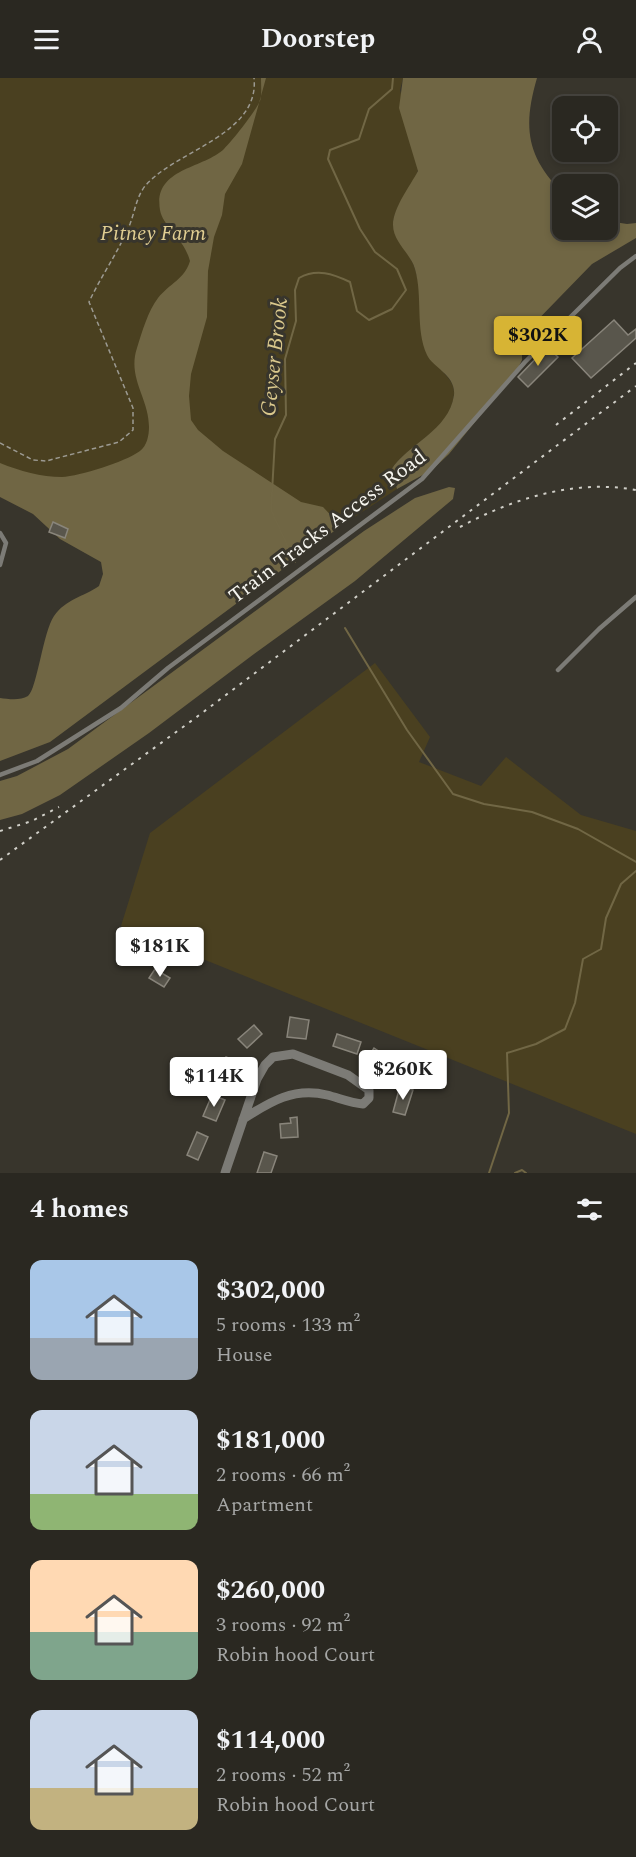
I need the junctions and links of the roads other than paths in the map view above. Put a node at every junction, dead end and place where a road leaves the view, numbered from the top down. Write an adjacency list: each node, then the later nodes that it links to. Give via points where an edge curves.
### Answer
1 (636, 256): 6 (lane, Train Tracks Access Road, via 525,362 422,479 168,668 121,708 36,761)
2 (0, 533): 3 (lane, via 6,543)
3 (0, 565)
4 (636, 597): 5 (lane)
5 (558, 670)
6 (0, 775)
7 (243, 1119): 7 (street, via 265,1065 284,1054 348,1075 369,1090 369,1098 363,1104 324,1094 278,1097); 8 (street)
8 (225, 1173)

